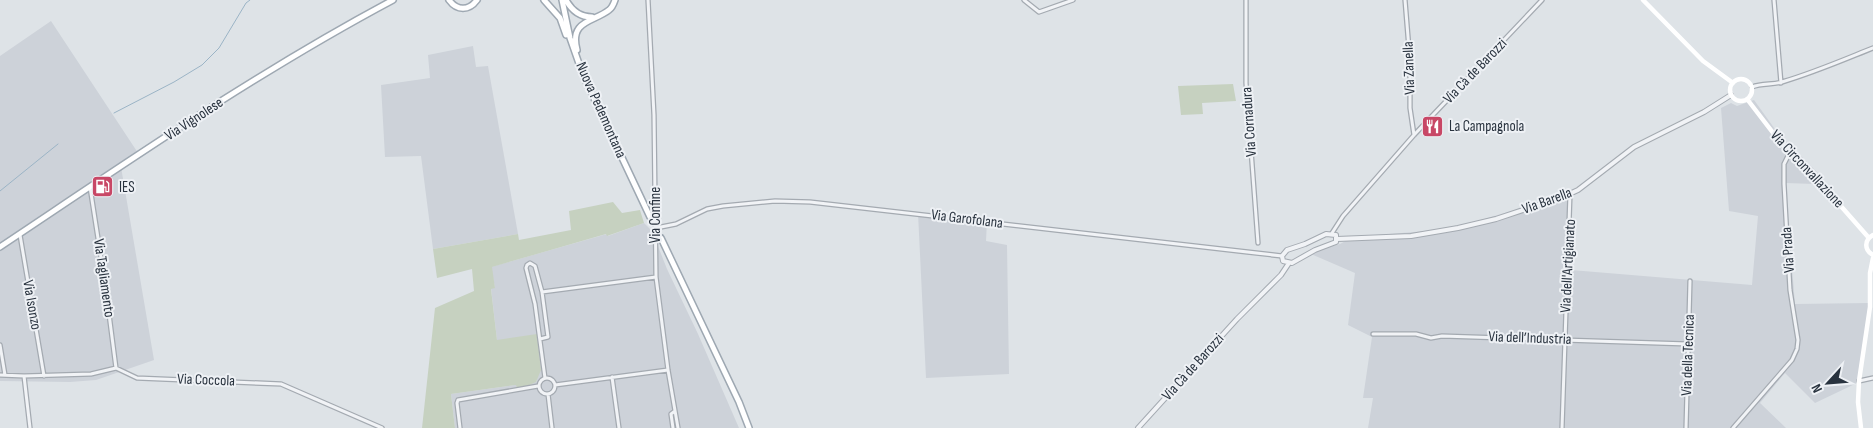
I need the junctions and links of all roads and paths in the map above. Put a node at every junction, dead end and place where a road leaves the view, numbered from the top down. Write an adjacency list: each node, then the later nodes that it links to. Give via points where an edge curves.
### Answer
1 (393, 0): 26 (main road, Via Vignolese, via 268,71)
2 (449, 0): 3 (main road, via 462,8)
3 (477, 0)
4 (544, 0): 17 (main road, via 560,18)
5 (564, 0): 15 (main road, via 579,14); 17 (main road, Nuova Pedemontana, via 570,38)
6 (615, 0): 15 (main road, via 609,10)
7 (648, 0): 29 (street, Via Confine)
8 (1024, 0): 9 (street, via 1039,12)
9 (1073, 0)
10 (1246, 0): 35 (street, Via Cornadura, via 1246,83)
11 (1405, 0): 24 (street, Via Zanella)
12 (1542, 0): 24 (street, Via Cà de Barozzi)
13 (1643, 0): 18 (main road, via 1703,61)
14 (1774, 0): 19 (street)
15 (595, 17): 23 (main road, via 580,28 576,46)
16 (1873, 48): 19 (street)
17 (583, 75): 23 (main road, Nuova Pedemontana)
18 (1733, 83): 20 (main road, via 1741,79); 21 (main road)
19 (1781, 83): 20 (street)
20 (1752, 87): 22 (main road)
21 (1731, 95): 22 (main road, via 1738,100); 27 (street, Via Barella, via 1634,147)
22 (1747, 99): 25 (main road, Via Circonvallazione)
23 (607, 127): 28 (main road, Nuova Pedemontana)
24 (1414, 135): 31 (street, Via Cà de Barozzi, via 1343,216)
25 (1790, 151): 32 (main road, Via Circonvallazione); 73 (street, Via Prada, via 1784,164 1784,191 1797,349 1792,360)
26 (90, 188): 30 (main road, Via Vignolese); 48 (street, Via Tagliamento)
27 (1570, 194): 34 (street, Via Barella, via 1458,228 1411,236); 45 (street, Via dell'Artigianato)
28 (650, 216)
29 (656, 228): 37 (street, Via Garofolana, via 676,224 707,209 722,206 775,201 810,202); 40 (street, Via Confine)
30 (20, 234): 36 (main road, Via Vignolese); 53 (street, Via Isonzo)
31 (1332, 234): 34 (street); 37 (street, via 1287,250)
32 (1871, 236): 38 (main road, via 1866,246)
33 (661, 238): 69 (main road)
34 (1337, 239): 39 (street)
35 (1258, 243)
36 (0, 247)
37 (1282, 256): 39 (street, via 1283,261)
38 (1873, 257): 57 (main road, via 1870,307)
39 (1289, 263): 70 (street, Via Cà de Barozzi, via 1282,275 1236,319)
40 (656, 277): 42 (street); 49 (street, Via Confine)
41 (1690, 281): 46 (street, Via della Tecnica)
42 (542, 292): 44 (street, via 548,338); 44 (street, via 535,266 528,264 526,268)
43 (1373, 334): 45 (street, Via dell’Industria)
44 (540, 339): 55 (street)
45 (1565, 340): 46 (street, Via dell’Industria); 71 (street, Via dell'Artigianato)
46 (1688, 344): 72 (street, Via della Tecnica)
47 (0, 345): 51 (street)
48 (116, 368): 53 (street, via 91,374); 63 (street, Via Coccola, via 137,378 281,384)
49 (668, 370): 54 (street); 61 (street, Via Confine)
50 (0, 374): 51 (street)
51 (5, 375): 52 (street)
52 (24, 376): 53 (street); 62 (street)
53 (44, 376)
54 (612, 377): 58 (street); 66 (street)
55 (545, 378): 58 (street, via 552,379); 59 (street)
56 (1873, 378): 57 (street)
57 (1859, 381): 74 (main road)
58 (555, 385): 60 (street)
59 (538, 386): 60 (street, via 541,392); 64 (street, via 458,400)
60 (548, 394): 65 (street)
61 (675, 411): 67 (street, via 671,414); 68 (street, Via Confine)
62 (30, 428)
63 (382, 428)
64 (460, 428)
65 (552, 428)
66 (618, 428)
67 (673, 428)
68 (678, 428)
69 (749, 428)
70 (1138, 428)
71 (1562, 428)
72 (1686, 428)
73 (1733, 428)
74 (1861, 428)

